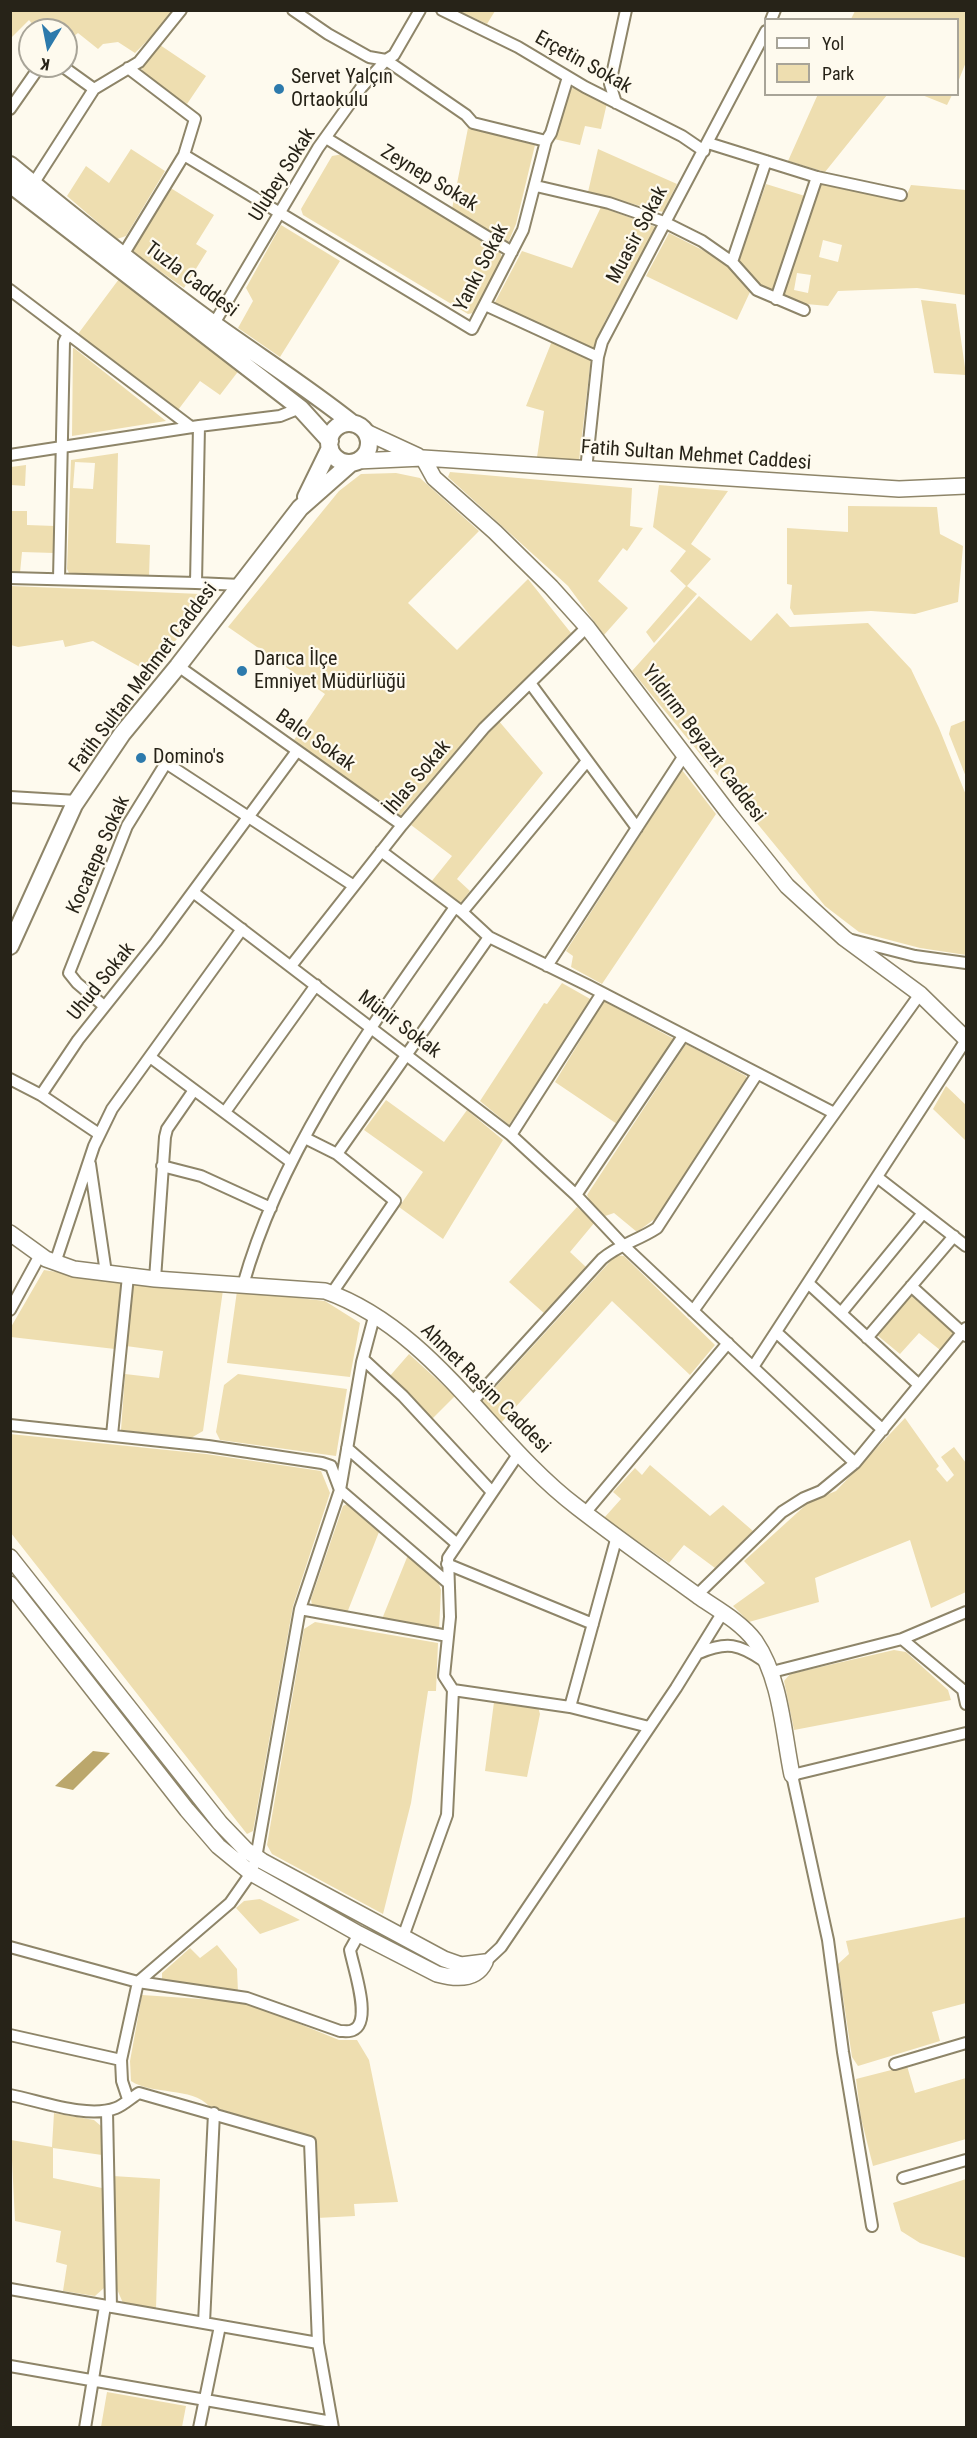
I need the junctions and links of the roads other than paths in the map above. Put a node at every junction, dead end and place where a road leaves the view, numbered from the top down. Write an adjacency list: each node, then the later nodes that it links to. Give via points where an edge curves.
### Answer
1 (181, 10): 8 (street, via 139,62)
2 (294, 10): 7 (street, via 369,57)
3 (420, 10): 7 (street, Ulubey Sokak, via 394,55)
4 (442, 10): 9 (street, Erçetin Sokak, via 518,47)
5 (626, 10): 13 (street, via 610,84)
6 (764, 33): 17 (street, Muasir Sokak)
7 (386, 60): 15 (street, Ulubey Sokak); 16 (street, via 473,123)
8 (128, 68): 12 (street); 18 (street, via 195,119)
9 (568, 77): 13 (street, Erçetin Sokak); 16 (street, Yankı Sokak)
10 (32, 78): 14 (street)
11 (78, 78): 12 (street)
12 (94, 89): 22 (street)
13 (616, 103): 17 (street, Erçetin Sokak)
14 (10, 109)
15 (326, 138): 26 (street, Ulubey Sokak); 28 (street, Zeynep Sokak)
16 (546, 141): 23 (street, Yankı Sokak)
17 (706, 147): 19 (street, Erçetin Sokak); 27 (street, Muasir Sokak)
18 (184, 154): 26 (street); 29 (street)
19 (766, 161): 21 (street, Erçetin Sokak); 30 (street)
20 (10, 165): 22 (main road, Tuzla Caddesi)
21 (817, 177): 25 (street, Erçetin Sokak); 32 (street)
22 (33, 184): 29 (main road, Tuzla Caddesi)
23 (536, 186): 27 (street, via 609,203); 28 (street, Yankı Sokak)
24 (13, 191): 35 (main road, Tuzla Caddesi)
25 (901, 195)
26 (279, 213): 33 (street, Yankı Sokak, via 472,329); 35 (street, Ulubey Sokak)
27 (664, 222): 30 (street); 37 (street, Muasir Sokak, via 610,324)
28 (512, 252): 33 (street, Yankı Sokak)
29 (123, 255): 35 (main road, Tuzla Caddesi)
30 (732, 262): 32 (street, via 757,290)
31 (10, 290): 36 (street)
32 (776, 298): 34 (street)
33 (484, 305): 37 (street)
34 (804, 310)
35 (210, 330): 38 (main road, Tuzla Caddesi); 40 (main road, Tuzla Caddesi, via 328,404)
36 (68, 334): 39 (street); 42 (street, via 64,342)
37 (598, 357): 46 (street, Muasir Sokak)
38 (300, 408): 39 (street, via 280,416); 41 (main road, Tuzla Caddesi)
39 (195, 426): 42 (street); 51 (street)
40 (359, 428): 41 (main road, via 339,426); 44 (street, Fatih Sultan Mehmet Caddesi); 45 (main road, via 369,437 369,449)
41 (330, 444): 45 (main road, via 338,459); 48 (main road)
42 (63, 447): 43 (street); 50 (street)
43 (10, 454)
44 (423, 458): 45 (street, Fatih Sultan Mehmet Caddesi); 46 (street, Fatih Sultan Mehmet Caddesi); 53 (street, Yıldırım Beyazıt Caddesi, via 434,478 495,532)
45 (354, 462): 48 (main road, Fatih Sultan Mehmet Caddesi)
46 (586, 470): 47 (street, Fatih Sultan Mehmet Caddesi, via 899,489)
47 (966, 486)
48 (300, 508): 52 (main road, Fatih Sultan Mehmet Caddesi)
49 (10, 578): 50 (street)
50 (59, 579): 51 (street)
51 (196, 583): 52 (street)
52 (241, 585): 54 (main road, Fatih Sultan Mehmet Caddesi)
53 (586, 627): 55 (street, İhlas Sokak); 57 (street, Yıldırım Beyazıt Caddesi)
54 (178, 666): 56 (street, Balcı Sokak); 60 (main road, Fatih Sultan Mehmet Caddesi, via 122,734)
55 (530, 683): 58 (street); 62 (street, İhlas Sokak, via 484,728)
56 (297, 751): 61 (street); 62 (street, Balcı Sokak)
57 (685, 754): 63 (street); 70 (street, Yıldırım Beyazıt Caddesi, via 787,886)
58 (588, 761): 63 (street); 67 (street)
59 (10, 797): 60 (street)
60 (77, 801): 71 (main road, Fatih Sultan Mehmet Caddesi)
61 (249, 818): 65 (street, Kocatepe Sokak); 66 (street); 78 (street, Kocatepe Sokak, via 166,764 127,826 69,973)
62 (402, 825): 64 (street, İhlas Sokak)
63 (637, 828): 74 (street)
64 (381, 851): 65 (street, İhlas Sokak); 67 (street)
65 (354, 886): 73 (street, İhlas Sokak)
66 (193, 892): 68 (street, Münir Sokak); 78 (street, Uhud Sokak)
67 (458, 909): 69 (street); 79 (street)
68 (242, 929): 73 (street, Münir Sokak); 83 (street)
69 (489, 937): 74 (street); 82 (street)
70 (844, 938): 72 (street, via 915,956); 77 (street, Yıldırım Beyazıt Caddesi)
71 (11, 945)
72 (966, 963)
73 (291, 966): 75 (street, Münir Sokak)
74 (547, 966): 76 (street)
75 (316, 985): 79 (street, Münir Sokak); 88 (street)
76 (602, 993): 80 (street); 91 (street)
77 (920, 994): 81 (street, Yıldırım Beyazıt Caddesi); 89 (street)
78 (104, 1006): 87 (street, Uhud Sokak)
79 (373, 1028): 82 (street, Münir Sokak); 92 (street)
80 (683, 1035): 84 (street); 98 (street)
81 (966, 1040): 97 (street)
82 (406, 1053): 91 (street, Münir Sokak); 93 (street)
83 (150, 1057): 86 (street); 90 (street, via 127,1086)
84 (757, 1074): 89 (street); 103 (street, via 657,1228)
85 (10, 1079): 87 (street)
86 (194, 1090): 88 (street); 96 (street, via 167,1129)
87 (41, 1095): 90 (street)
88 (225, 1112): 95 (street)
89 (834, 1113): 114 (street)
90 (99, 1134): 94 (street)
91 (511, 1135): 98 (street, Münir Sokak)
92 (305, 1137): 93 (street); 95 (street)
93 (337, 1154): 112 (street, via 395,1201)
94 (89, 1161): 105 (street); 106 (street)
95 (291, 1162): 99 (street)
96 (162, 1166): 99 (street, via 201,1176); 108 (street)
97 (877, 1177): 100 (street); 109 (street)
98 (576, 1195): 103 (street, Münir Sokak)
99 (271, 1208): 110 (street)
100 (923, 1213): 102 (street); 115 (street)
101 (10, 1233): 104 (street, Ahmet Rasim Caddesi)
102 (962, 1241): 111 (street)
103 (624, 1246): 114 (street, Münir Sokak); 124 (street, via 614,1248 603,1259)
104 (40, 1255): 105 (street, Ahmet Rasim Caddesi); 113 (street)
105 (55, 1263): 106 (street, Ahmet Rasim Caddesi)
106 (106, 1273): 107 (street, Ahmet Rasim Caddesi)
107 (128, 1276): 108 (street, Ahmet Rasim Caddesi); 127 (street)
108 (155, 1280): 110 (street, Ahmet Rasim Caddesi)
109 (808, 1283): 115 (street); 117 (street)
110 (243, 1285): 112 (street, Ahmet Rasim Caddesi)
111 (911, 1286): 118 (street); 119 (street)
112 (332, 1293): 116 (street, Ahmet Rasim Caddesi)
113 (10, 1310)
114 (693, 1311): 120 (street, Münir Sokak)
115 (841, 1313): 119 (street)
116 (374, 1317): 121 (street); 124 (street, Ahmet Rasim Caddesi, via 419,1350)
117 (776, 1332): 122 (street); 126 (street)
118 (965, 1332): 123 (street)
119 (867, 1338): 123 (street)
120 (728, 1343): 122 (street, Münir Sokak); 133 (street)
121 (363, 1359): 128 (street); 132 (street, via 410,1403)
122 (753, 1367): 130 (street, Münir Sokak)
123 (919, 1385): 126 (street)
124 (471, 1402): 129 (street, Ahmet Rasim Caddesi)
125 (10, 1425): 127 (street)
126 (883, 1430): 130 (street)
127 (112, 1436): 131 (street, via 322,1463 331,1466)
128 (347, 1448): 131 (street); 135 (street)
129 (519, 1453): 132 (street); 133 (street, Ahmet Rasim Caddesi)
130 (855, 1463): 140 (street, via 821,1491 782,1512)
131 (340, 1490): 138 (street); 141 (street)
132 (492, 1492): 135 (street)
133 (585, 1513): 134 (street, Ahmet Rasim Caddesi)
134 (617, 1536): 140 (street, Ahmet Rasim Caddesi); 144 (street)
135 (457, 1544): 137 (street)
136 (10, 1557): 156 (street)
137 (447, 1564): 138 (street); 144 (street)
138 (447, 1582): 145 (street)
139 (10, 1584): 156 (street, via 218,1846)
140 (697, 1595): 142 (street, Ahmet Rasim Caddesi)
141 (300, 1609): 145 (street); 156 (street)
142 (723, 1612): 147 (street); 148 (street, Ahmet Rasim Caddesi, via 754,1640)
143 (966, 1612): 146 (street)
144 (593, 1624): 152 (street)
145 (448, 1636): 149 (street, via 444,1676)
146 (902, 1639): 148 (street); 150 (street)
147 (699, 1653): 148 (street, via 721,1644 748,1650); 153 (street)
148 (769, 1668): 155 (street, Ahmet Rasim Caddesi)
149 (453, 1690): 152 (street); 158 (street, via 447,1815)
150 (965, 1690): 151 (street)
151 (966, 1704)
152 (570, 1707): 153 (street)
153 (649, 1727): 160 (street, via 501,1947)
154 (966, 1732): 155 (street)
155 (792, 1775): 172 (street, via 828,1940)
156 (253, 1865): 157 (street); 158 (street); 161 (street, via 230,1903)
157 (359, 1934): 160 (street, via 443,1975 471,1976); 161 (street, via 350,1950 364,2012 360,2026 352,2031 339,2031 247,1998)
158 (403, 1937): 160 (street, via 455,1964)
159 (10, 1947): 161 (street)
160 (485, 1962)
161 (138, 1982): 164 (street)
162 (10, 2035): 164 (street)
163 (966, 2043): 165 (street)
164 (121, 2060): 167 (street)
165 (895, 2064)
166 (10, 2094): 168 (street, via 90,2113)
167 (128, 2099): 168 (street); 169 (street, via 140,2093)
168 (107, 2111): 174 (street)
169 (214, 2113): 175 (street); 177 (street, via 310,2142)
170 (966, 2160): 171 (street)
171 (903, 2178)
172 (872, 2226)
173 (10, 2289): 174 (street)
174 (108, 2306): 175 (street); 179 (street)
175 (204, 2323): 176 (street)
176 (220, 2326): 177 (street); 180 (street)
177 (318, 2343): 181 (street)
178 (10, 2366): 179 (street)
179 (93, 2380): 180 (street); 182 (street)
180 (204, 2399): 181 (street); 183 (street)
181 (332, 2425)
182 (85, 2427)
183 (199, 2427)

